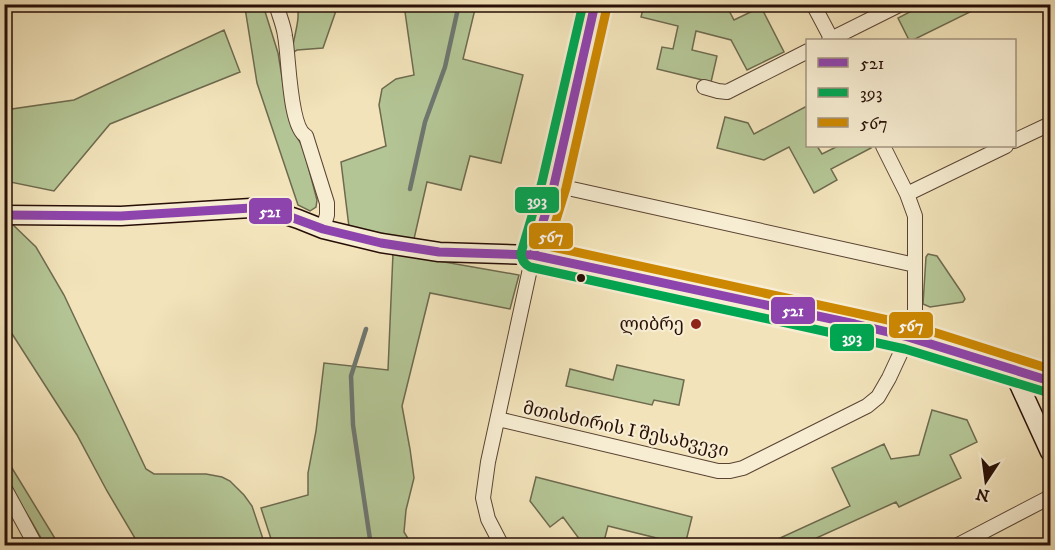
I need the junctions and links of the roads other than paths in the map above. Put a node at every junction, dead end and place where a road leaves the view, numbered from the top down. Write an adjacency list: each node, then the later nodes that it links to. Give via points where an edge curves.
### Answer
1 (276, 4): 16 (street, via 285,35 293,109 306,136 327,203)
2 (595, 4): 13 (street)
3 (813, 4): 5 (street)
4 (901, 4): 6 (street)
5 (830, 39)
6 (833, 39)
7 (806, 52): 8 (street, via 727,92)
8 (704, 87)
9 (1050, 124): 10 (street)
10 (1016, 140)
11 (884, 147): 14 (street, მთისძირის I შესახვევი)
12 (1004, 147): 14 (street)
13 (554, 185): 17 (street); 18 (street)
14 (907, 194): 18 (street, მთისძირის I შესახვევი, via 915,216)
15 (4, 215): 16 (street, via 121,216 251,208 277,212)
16 (323, 229): 17 (street, via 439,252)
17 (533, 255): 19 (street); 22 (street)
18 (915, 265): 19 (street, მთისძირის I შესახვევი, via 915,317)
19 (908, 337): 20 (street); 22 (street, მთისძირის I შესახვევი, via 878,397 867,406 730,471)
20 (1012, 369): 21 (street); 23 (street)
21 (1050, 381)
22 (498, 419): 27 (street, via 483,498 488,519)
23 (1050, 452)
24 (4, 487): 26 (street)
25 (1050, 497): 28 (street)
26 (36, 546)
27 (502, 546)
28 (956, 546)

